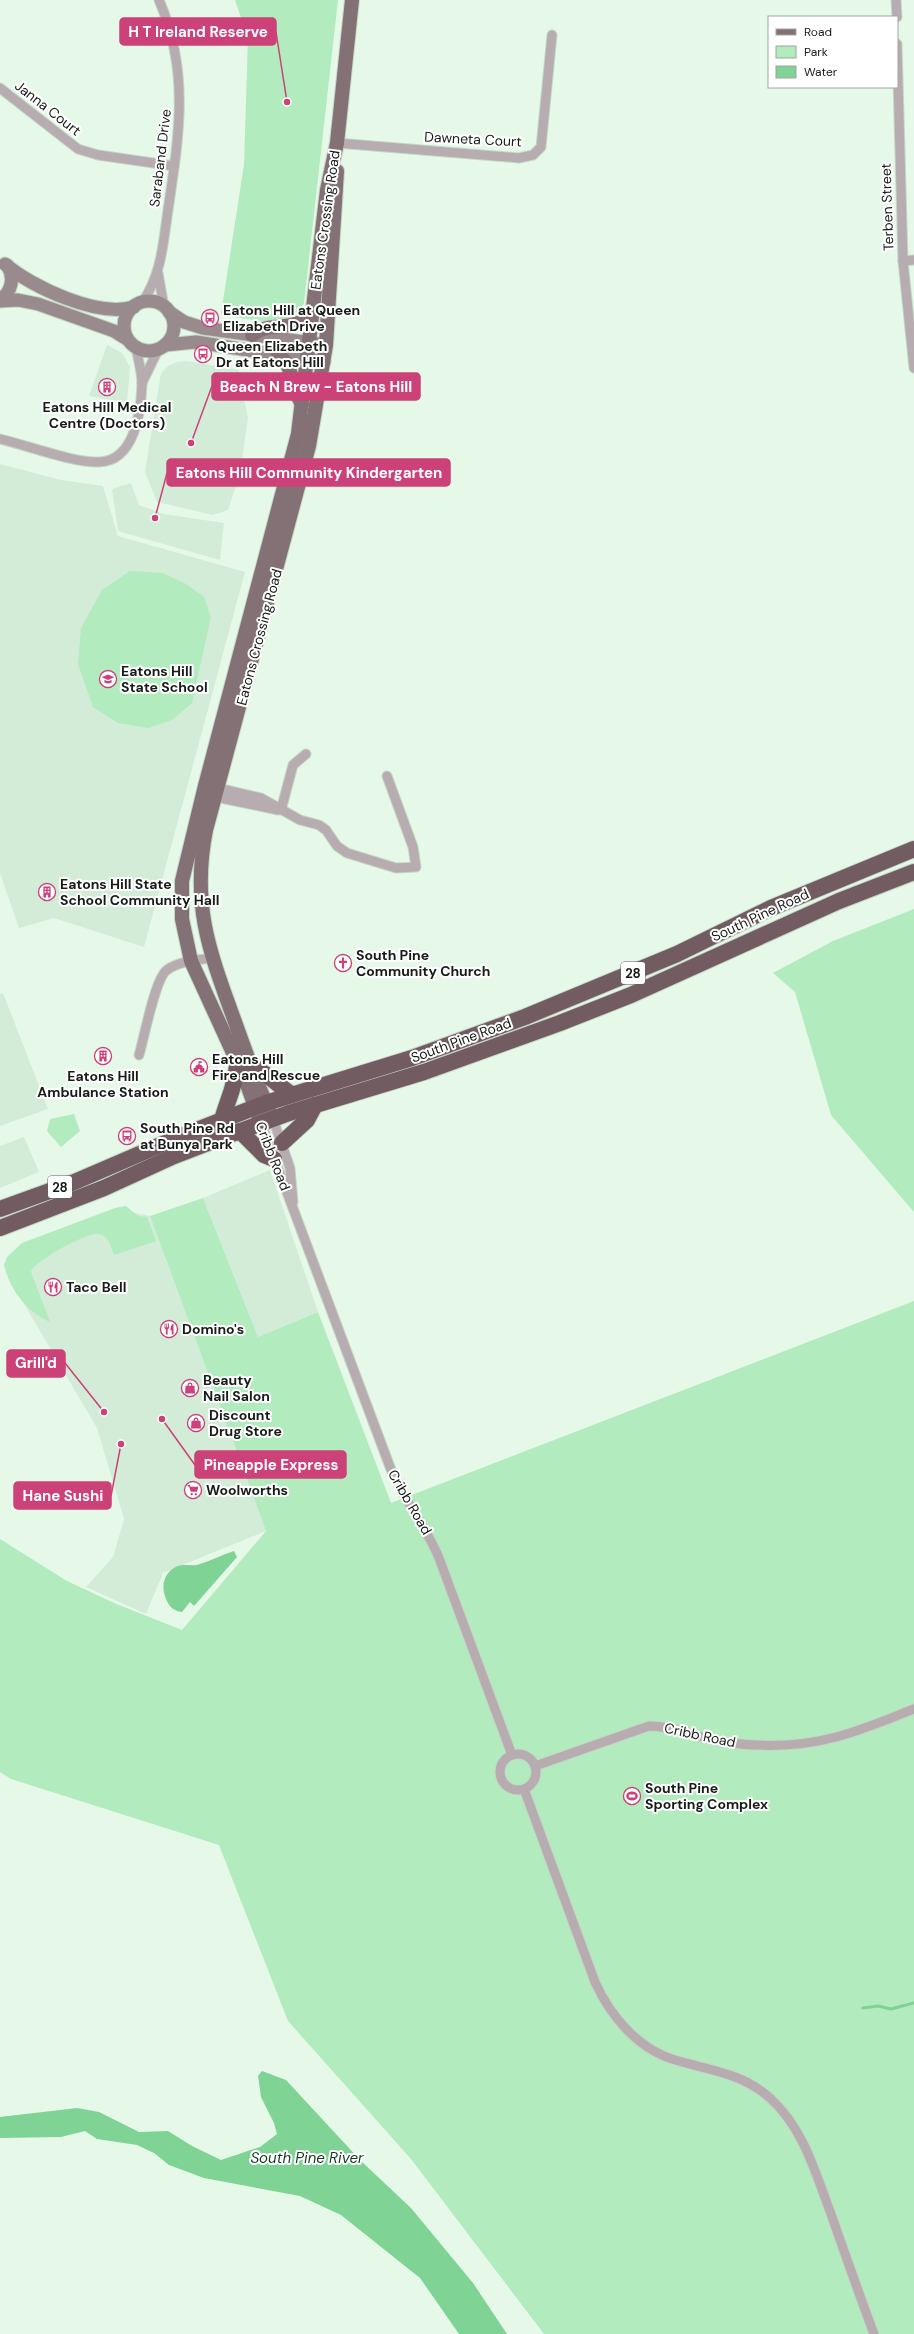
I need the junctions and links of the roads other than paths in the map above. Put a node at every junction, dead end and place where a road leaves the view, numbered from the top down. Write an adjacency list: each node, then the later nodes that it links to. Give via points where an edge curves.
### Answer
1 (159, 0): 9 (street, Saraband Drive, via 170,28 177,62 180,131)
2 (352, 0): 8 (main road, Eatons Crossing Road)
3 (896, 0): 4 (street)
4 (897, 16)
5 (552, 35): 8 (street, Dawneta Court, via 541,147 533,156 519,158)
6 (898, 80): 11 (street, Terben Street)
7 (0, 88): 9 (street, Janna Court, via 78,148 98,155)
8 (337, 143): 17 (main road, Eatons Crossing Road, via 326,190); 21 (main road, Eatons Crossing Road)
9 (174, 166): 13 (street, Saraband Drive)
10 (914, 260): 11 (street)
11 (903, 261): 26 (street, Terben Street)
12 (3, 262): 14 (street, via 10,271 12,282 8,293); 15 (street, via 35,284 84,303 112,309)
13 (158, 273): 15 (street, Saraband Drive); 16 (street, Saraband Drive)
14 (0, 301): 19 (street, via 18,300 38,304 114,331)
15 (138, 305): 16 (street, via 157,303); 19 (street, via 126,318 125,332)
16 (167, 310): 18 (street, via 192,325); 22 (street, via 174,326 170,340)
17 (312, 313): 18 (main road, via 300,324 258,330); 20 (main road, Eatons Crossing Road)
18 (252, 335): 20 (street)
19 (132, 343): 22 (street, via 143,350); 27 (street)
20 (309, 343): 21 (street); 24 (main road, Eatons Crossing Road)
21 (326, 345): 25 (main road, Eatons Crossing Road)
22 (161, 348): 23 (street, via 196,342); 27 (street)
23 (278, 354): 24 (street); 28 (main road, via 289,366 293,388)
24 (307, 358): 25 (street); 28 (main road, Eatons Crossing Road)
25 (324, 362): 32 (main road, Eatons Crossing Road, via 309,446)
26 (914, 368)
27 (142, 383): 29 (street, via 134,431 128,445 108,460 87,461)
28 (302, 404): 37 (main road, Eatons Crossing Road, via 294,452 183,871 182,919)
29 (0, 439)
30 (306, 754): 33 (street, via 293,765)
31 (387, 776): 33 (street, via 413,846 416,867 396,868 347,853 337,846 326,830 319,825 300,820)
32 (217, 793): 33 (street, via 261,798); 36 (main road, Eatons Crossing Road, via 202,853 200,879 202,913)
33 (281, 810)
34 (914, 849): 40 (highway, South Pine Road / 28, via 771,908 677,954 525,1017 404,1060)
35 (914, 872): 42 (highway, South Pine Road / 28, via 839,901 631,995 560,1023 410,1077)
36 (212, 958): 37 (street); 39 (main road, Eatons Crossing Road)
37 (191, 961): 38 (street, via 166,970 158,983); 39 (main road, Eatons Crossing Road)
38 (139, 1055)
39 (244, 1065): 40 (highway, via 264,1071 276,1085); 41 (main road, Eatons Crossing Road); 43 (highway, via 227,1102)
40 (292, 1094): 41 (highway, South Pine Road / 28)
41 (260, 1105): 43 (highway, South Pine Road / 28); 44 (main road, Cribb Road)
42 (315, 1105): 44 (highway, South Pine Road / 28); 46 (highway, via 307,1120)
43 (222, 1120): 49 (highway, South Pine Road / 28, via 72,1183)
44 (267, 1121): 45 (highway, South Pine Road / 28); 46 (street, Cribb Road); 47 (street, Cribb Road)
45 (240, 1131): 47 (highway, via 264,1155); 50 (highway, South Pine Road / 28, via 174,1156 97,1191)
46 (282, 1143): 48 (street, Cribb Road, via 292,1178)
47 (274, 1159): 48 (street, Cribb Road)
48 (293, 1204): 52 (street, Cribb Road, via 390,1467 400,1490 426,1530 440,1558)
49 (0, 1209)
50 (0, 1228)
51 (914, 1709): 53 (street, Cribb Road, via 837,1737 806,1743 730,1743 649,1726)
52 (512, 1755): 53 (street, via 523,1755); 54 (street, via 502,1763 500,1775 506,1786)
53 (535, 1766): 54 (street, via 533,1783)
54 (524, 1789): 55 (street, via 590,1970 605,2003 629,2031 649,2047 670,2058 741,2078 769,2097 791,2121 809,2153)
55 (874, 2334)

